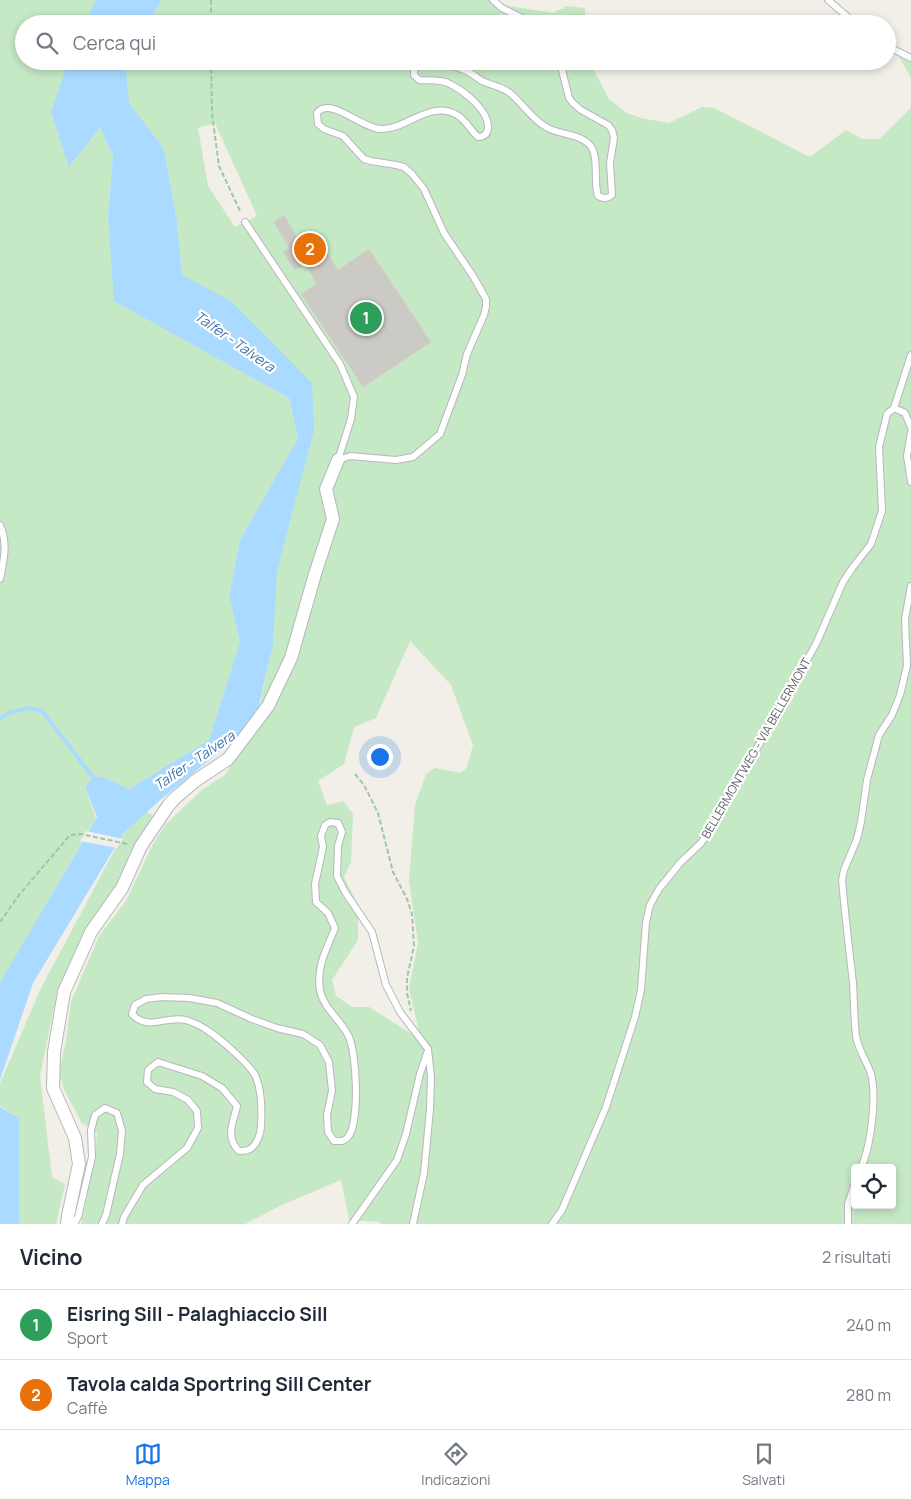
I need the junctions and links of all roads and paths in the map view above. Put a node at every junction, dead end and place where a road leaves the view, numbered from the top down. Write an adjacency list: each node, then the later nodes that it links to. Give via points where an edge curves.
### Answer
1 (211, 0): 4 (path)
2 (493, 0): 5 (lane)
3 (828, 0): 6 (lane)
4 (211, 15)
5 (516, 15)
6 (846, 15)
7 (896, 50): 8 (lane)
8 (911, 58)
9 (211, 70): 13 (path, via 212,114 219,166)
10 (414, 70): 18 (lane, via 419,80 451,84 481,108 488,119 487,134 478,137 448,110 428,112 404,124 378,129 326,107 317,113 318,124 343,136 364,159 404,167 418,180 444,233 478,284 486,299 486,307 440,434 413,457 396,460 350,456)
11 (465, 70): 12 (lane, via 508,92 546,127 575,136 590,145 596,161 598,196 608,198 612,195 612,130 573,103)
12 (563, 70)
13 (245, 222): 18 (lane, via 340,364 354,397 351,419)
14 (911, 356): 15 (lane, BELLERMONTWEG - VIA BELLERMONT)
15 (894, 408): 16 (lane, via 905,413); 36 (lane, BELLERMONTWEG - VIA BELLERMONT, via 887,414 879,447 882,511 871,544 844,582 816,644 713,826 659,888 650,905 635,1017 606,1107 562,1210)
16 (911, 428)
17 (911, 432): 19 (lane, via 906,456)
18 (338, 460): 24 (street, via 326,489 333,518 291,658 268,706 228,759 174,799)
19 (911, 482)
20 (0, 524): 21 (lane, via 5,556)
21 (0, 579)
22 (911, 586): 28 (lane, via 905,619 907,666 892,715 879,734 857,839 842,880 856,1036 873,1084 871,1134)
23 (355, 774): 26 (path, via 378,813 393,872 412,914 414,946 407,993)
24 (141, 846): 25 (path, via 82,834 70,835); 30 (street, via 122,888 91,932 64,992 54,1052 53,1088 76,1138 79,1164)
25 (0, 922)
26 (416, 1033): 27 (lane); 33 (lane, via 400,1012 386,984 372,932 337,876 342,832 338,823 330,822 324,825 315,884 316,902 328,913 335,928 319,970 320,992 329,1011 348,1035 354,1051 356,1090 354,1120 349,1136 342,1141 334,1141 328,1132 327,1115 332,1090 329,1062 320,1045 303,1034 268,1025 217,1003 189,998 146,998 135,1005 132,1014 138,1021 185,1020 206,1028 248,1064 256,1076 262,1101 261,1129 256,1144 250,1150 239,1151 232,1144 231,1135 237,1106 222,1088 202,1076 158,1062 148,1070 147,1082 155,1089 173,1092 188,1100 197,1111 198,1128 187,1148 143,1185)
27 (428, 1049): 34 (lane, via 397,1160); 35 (lane, via 430,1109 424,1173)
28 (863, 1164)
29 (851, 1195): 37 (lane)
30 (67, 1224)
31 (74, 1224): 32 (lane, via 92,1157 91,1130 95,1115 104,1108 117,1113 122,1131 120,1154)
32 (102, 1224)
33 (122, 1224)
34 (352, 1224)
35 (413, 1224)
36 (552, 1224)
37 (848, 1224)

